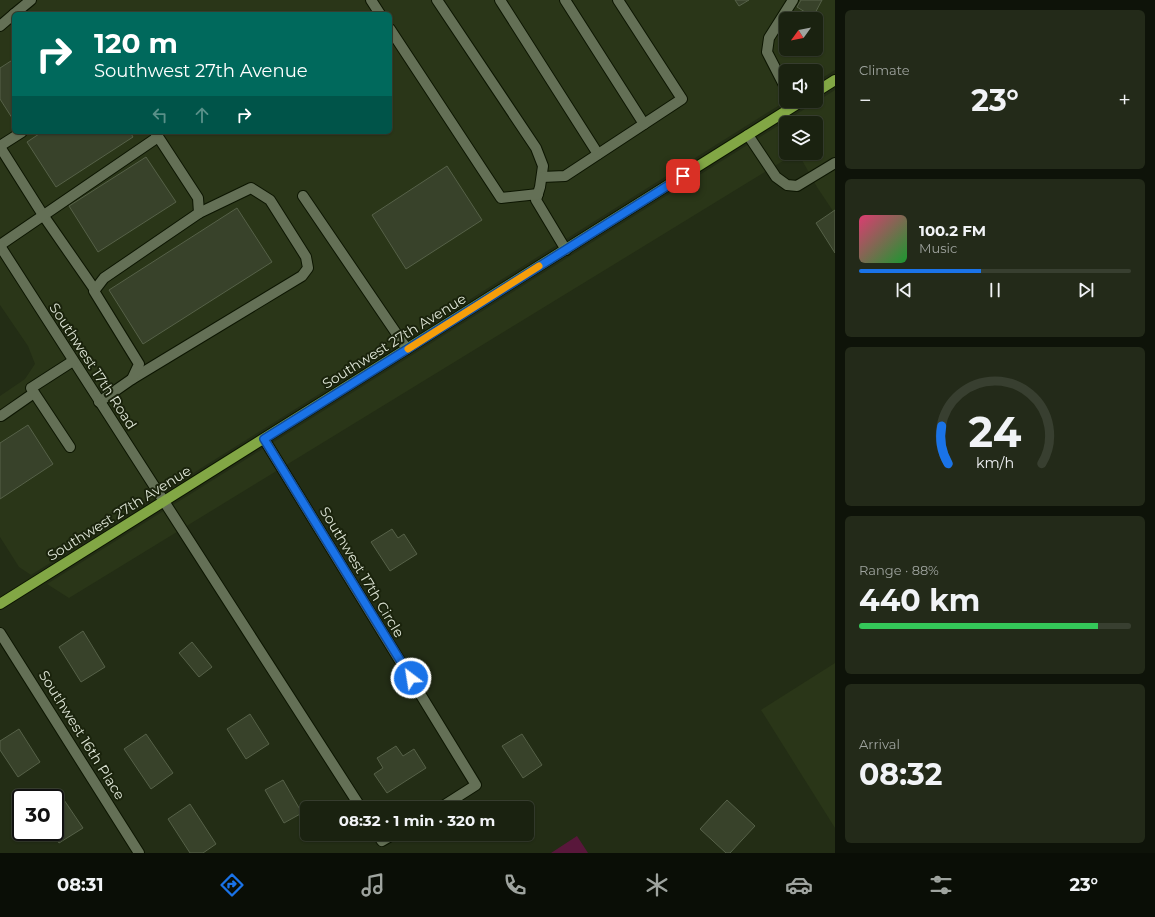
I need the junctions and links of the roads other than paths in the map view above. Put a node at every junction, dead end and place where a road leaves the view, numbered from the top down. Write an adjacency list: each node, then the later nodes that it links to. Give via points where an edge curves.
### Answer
1 (31, 0): 8 (street)
2 (371, 0): 9 (street)
3 (437, 0): 24 (street, via 536,148 543,166)
4 (565, 0): 17 (street)
5 (618, 0): 17 (street, via 682,98)
6 (793, 0): 13 (street, via 769,38 767,52)
7 (504, 2): 22 (street)
8 (16, 12)
9 (379, 12)
10 (12, 16): 11 (street)
11 (0, 26)
12 (392, 32): 25 (street, via 500,198)
13 (779, 75)
14 (835, 80): 15 (main road)
15 (823, 88)
16 (788, 108): 20 (main road, Southwest 27th Avenue)
17 (644, 124): 22 (street)
18 (19, 134): 21 (street)
19 (156, 134): 27 (street, via 198,198); 28 (street)
20 (748, 135): 23 (street, via 776,177 787,185 797,186); 30 (main road, Southwest 27th Avenue)
21 (0, 147): 28 (street)
22 (598, 154): 24 (street, via 565,176)
23 (835, 163)
24 (542, 176): 25 (street)
25 (538, 194): 30 (street, via 536,200)
26 (304, 196): 32 (street)
27 (200, 213): 31 (street, via 104,278); 34 (street, via 251,188 270,200 306,257 308,268 302,276)
28 (43, 215): 29 (street); 31 (street)
29 (0, 245): 33 (street, Southwest 17th Road)
30 (566, 250): 32 (main road, Southwest 27th Avenue)
31 (95, 290): 34 (street, via 139,364)
32 (407, 349): 38 (main road, Southwest 27th Avenue)
33 (73, 361): 35 (street, via 31,388); 36 (street, Southwest 17th Road)
34 (132, 379): 36 (street)
35 (34, 393): 37 (street); 39 (street)
36 (99, 402): 40 (street, Southwest 17th Road)
37 (1, 416)
38 (264, 439): 40 (main road, Southwest 27th Avenue); 44 (street, Southwest 17th Circle, via 476,785)
39 (70, 447)
40 (163, 502): 41 (main road, Southwest 27th Avenue); 43 (street)
41 (0, 604)
42 (0, 633): 45 (street, Southwest 16th Place)
43 (356, 801)
44 (451, 801)
45 (139, 853)

